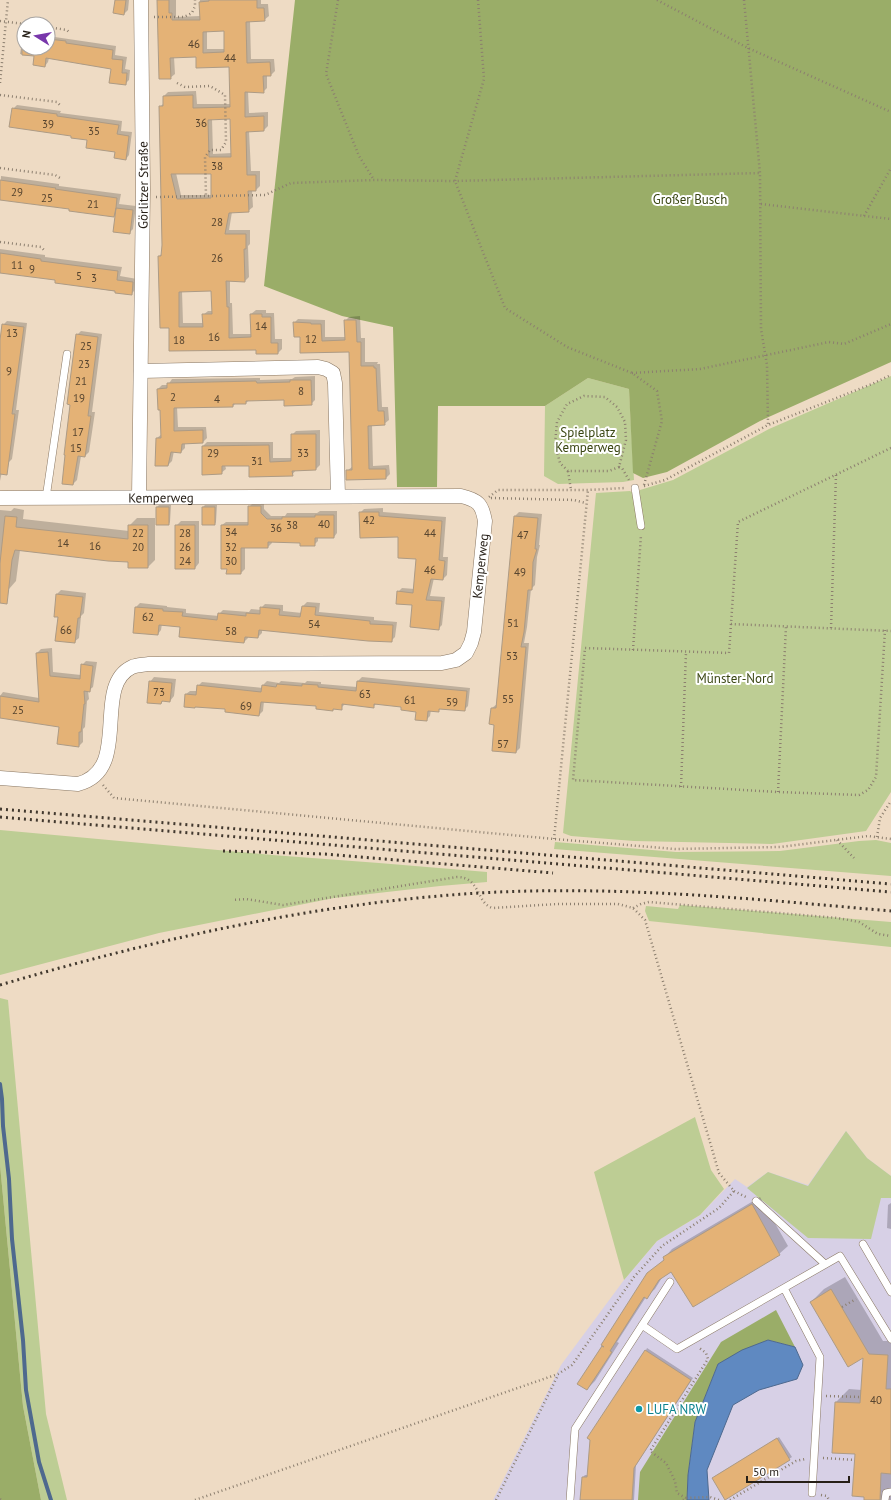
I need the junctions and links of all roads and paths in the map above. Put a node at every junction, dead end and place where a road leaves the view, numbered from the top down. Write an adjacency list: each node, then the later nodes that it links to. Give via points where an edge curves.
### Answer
1 (8, 0): 10 (path)
2 (141, 0): 8 (street, Görlitzer Straße)
3 (195, 0): 8 (path, via 192,13 184,17)
4 (338, 0): 24 (path, via 326,74 359,156)
5 (478, 0): 25 (path, via 484,79)
6 (657, 0): 14 (path)
7 (744, 0): 14 (path)
8 (141, 18): 26 (street, Görlitzer Straße)
9 (0, 21): 10 (path)
10 (6, 22): 11 (path); 15 (path)
11 (16, 23)
12 (56, 28): 13 (path)
13 (70, 32)
14 (748, 48): 19 (path); 22 (path)
15 (0, 83)
16 (177, 83): 27 (path, via 185,87 210,86 225,95 226,142 221,150 210,150 206,157)
17 (0, 95): 18 (path, via 57,102)
18 (60, 105)
19 (891, 112)
20 (0, 168): 23 (path)
21 (891, 168): 29 (path)
22 (760, 173): 25 (path); 28 (path)
23 (60, 178)
24 (374, 180): 25 (path); 27 (path, via 291,183 265,195)
25 (454, 181): 37 (path, via 505,308 567,347)
26 (143, 189): 27 (path, via 154,197); 36 (street, Görlitzer Straße)
27 (206, 196)
28 (761, 204): 29 (path); 35 (path, via 761,329)
29 (864, 216): 30 (path)
30 (891, 219)
31 (0, 242): 32 (path, via 41,247)
32 (44, 250)
33 (891, 324): 35 (path, via 844,344 829,342)
34 (67, 354): 51 (lane)
35 (765, 355): 37 (path, via 700,368); 39 (path)
36 (141, 371): 48 (street, via 318,367 333,373); 49 (street, Görlitzer Straße)
37 (632, 373): 44 (path, via 657,391 662,421)
38 (891, 375): 39 (path)
39 (768, 425): 44 (path, via 665,480)
40 (891, 448): 43 (path)
41 (619, 467): 42 (path, via 609,471); 42 (path, via 626,440 625,422 617,407 604,397 584,396 567,404 557,422 555,444 560,463); 45 (path)
42 (568, 471): 46 (path)
43 (836, 475): 54 (path, via 738,522); 56 (path)
44 (644, 486): 45 (path)
45 (635, 488): 47 (path); 53 (lane)
46 (571, 490): 47 (path); 52 (path, via 498,490 486,498 574,500)
47 (588, 490): 52 (path)
48 (338, 496): 49 (street, Kemperweg); 61 (street, Kemperweg, via 461,496 478,503 483,510 485,521 474,632 466,653 456,660 442,663 148,664 133,667 123,674 117,684 106,759 102,769 95,776 87,782 78,784)
49 (139, 497): 51 (street, Kemperweg)
50 (0, 498): 51 (street, Kemperweg)
51 (46, 498)
52 (586, 503): 67 (path)
53 (641, 526): 59 (path)
54 (732, 624): 55 (path); 60 (path, via 729,653)
55 (786, 626): 56 (path); 63 (path)
56 (831, 628): 57 (path)
57 (885, 630): 58 (path); 63 (path, via 876,777 868,790 859,795)
58 (891, 631)
59 (633, 650): 60 (path); 62 (path, via 585,648 573,780)
60 (686, 652): 62 (path)
61 (0, 778)
62 (681, 787): 63 (path)
63 (778, 792)
64 (114, 798): 67 (path)
65 (891, 800): 66 (path, via 880,818)
66 (877, 837): 68 (path); 69 (path)
67 (554, 839): 69 (path, via 675,849 780,847)
68 (891, 839)
69 (837, 840): 70 (path)
70 (854, 858)
71 (233, 900): 72 (path, via 246,899 283,905 457,877 471,881 486,905 493,908 618,904)
72 (633, 908): 73 (path, via 649,902 838,918 859,922 878,934); 74 (path, via 644,920 719,1173)
73 (891, 936)
74 (734, 1191): 75 (path); 86 (path, via 719,1208 662,1246 634,1277 572,1365)
75 (756, 1201): 77 (lane)
76 (863, 1244): 80 (lane)
77 (825, 1264): 79 (lane); 81 (lane, via 840,1256)
78 (670, 1282): 83 (lane)
79 (784, 1288): 85 (lane); 87 (lane, via 820,1357)
80 (891, 1292)
81 (864, 1295): 82 (path); 84 (lane)
82 (842, 1307)
83 (642, 1325): 85 (lane, via 677,1349); 97 (lane, via 575,1429)
84 (891, 1339)
85 (690, 1342): 94 (path, via 706,1353 708,1358 650,1451 666,1463 675,1481 677,1493)
86 (558, 1374): 95 (path); 96 (path)
87 (818, 1395): 88 (path); 89 (lane)
88 (860, 1397)
89 (814, 1457): 90 (path); 93 (lane)
90 (854, 1460)
91 (796, 1461): 99 (path)
92 (891, 1492): 100 (lane, via 886,1493)
93 (812, 1493)
94 (685, 1499): 98 (path, via 710,1497)
95 (195, 1500)
96 (496, 1500)
97 (570, 1500)
98 (719, 1500)
99 (730, 1500)
100 (885, 1500)

